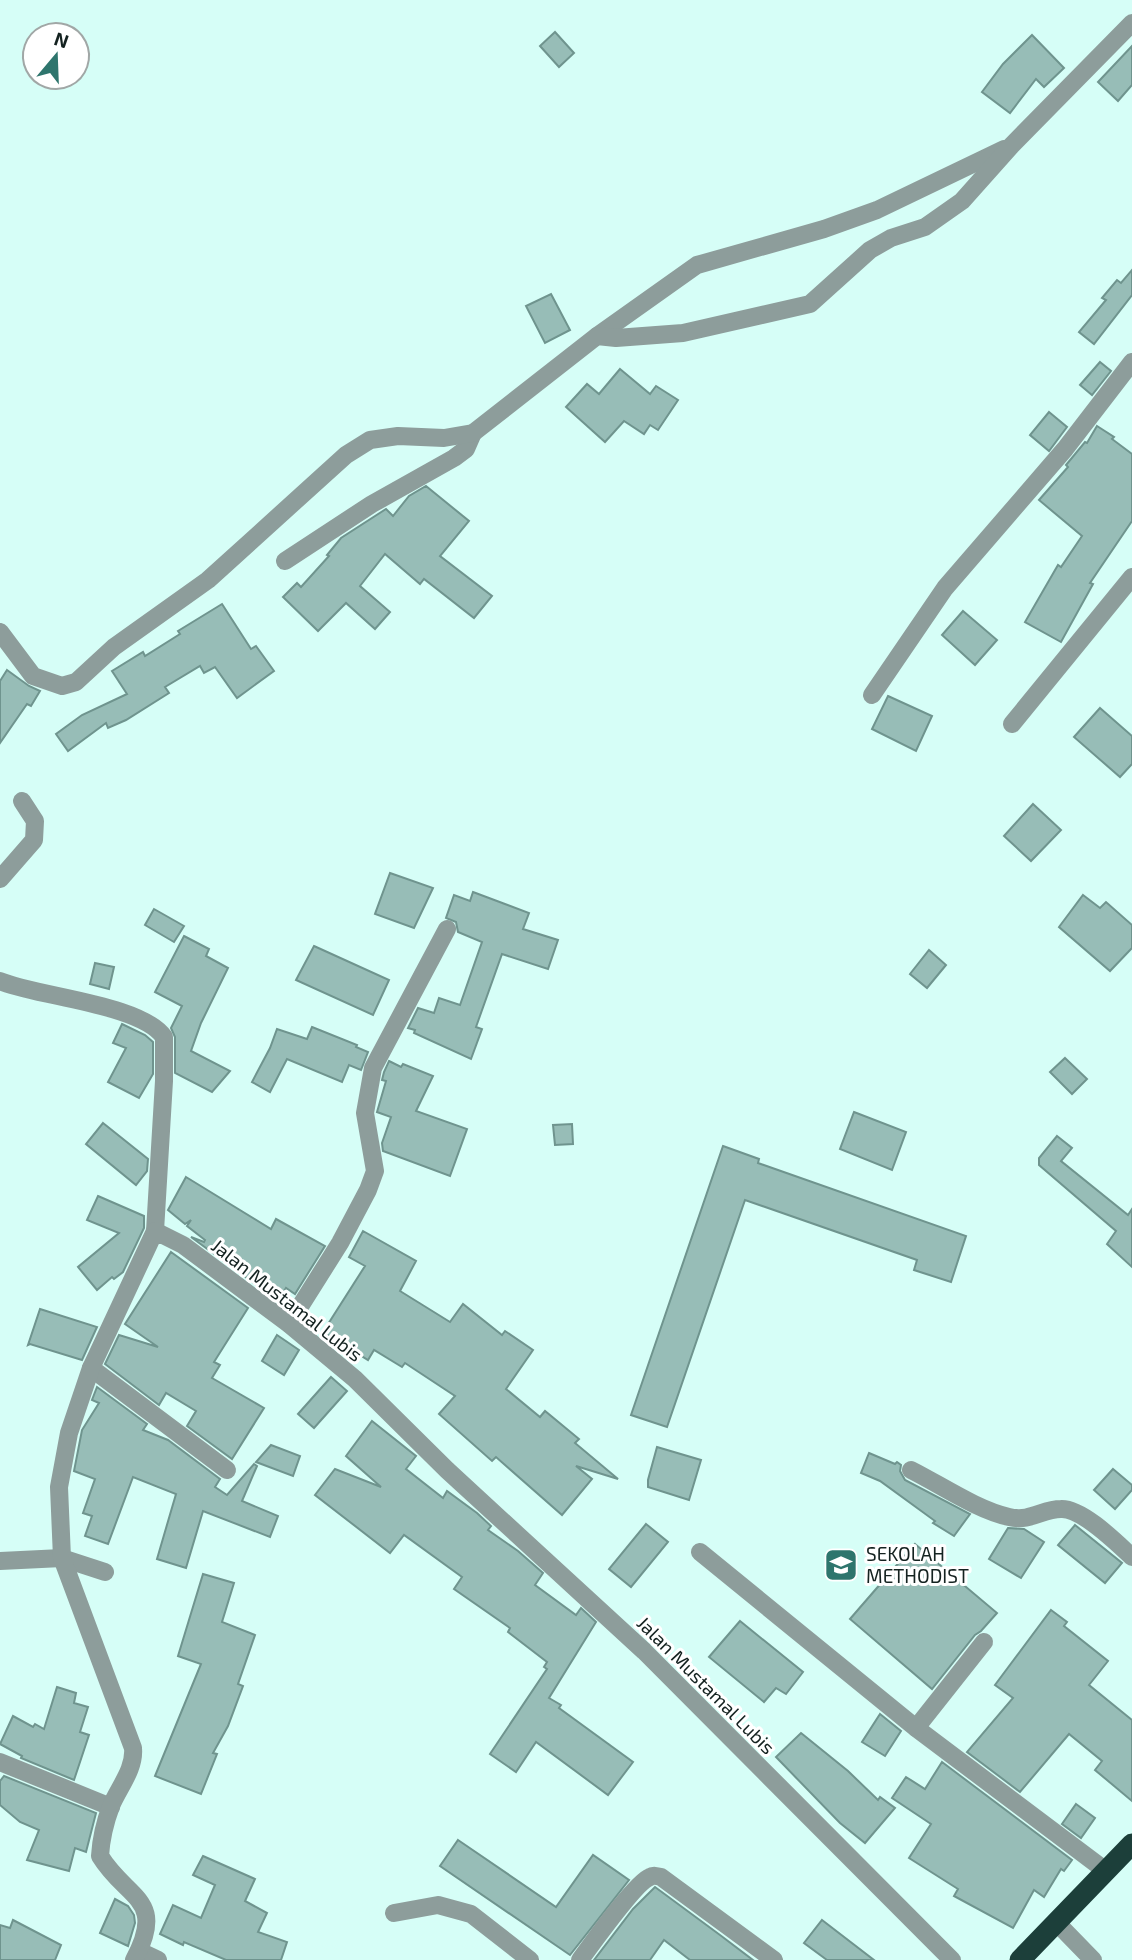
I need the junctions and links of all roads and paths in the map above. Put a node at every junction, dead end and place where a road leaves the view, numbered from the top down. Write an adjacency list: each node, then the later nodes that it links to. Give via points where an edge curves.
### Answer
1 (1132, 23): 2 (street)
2 (1011, 146): 3 (street, via 877,210 697,265); 3 (street, via 962,201 925,227 870,250 810,304 683,333)
3 (597, 336): 5 (street)
4 (1132, 362): 9 (street, via 1065,449 945,588)
5 (473, 433): 6 (street, via 466,449 454,458 384,496); 8 (street, via 444,438 398,436 361,444 208,580 75,682 62,686 33,677)
6 (285, 561)
7 (1132, 578): 10 (street)
8 (0, 632)
9 (872, 695)
10 (1012, 724)
11 (22, 801): 12 (street, via 35,821 34,840)
12 (0, 879)
13 (447, 929): 16 (street, via 373,1068 365,1113 375,1171 368,1190)
14 (0, 981): 15 (street, via 99,1004 153,1026 164,1037)
15 (155, 1231): 16 (street, Jalan Mustamal Lubis, via 183,1245); 17 (street)
16 (289, 1324): 38 (street, Jalan Mustamal Lubis, via 355,1379 644,1651)
17 (91, 1368): 19 (street); 22 (street, via 63,1459 59,1488)
18 (911, 1469): 21 (street, via 1009,1517 1027,1519 1060,1508 1071,1510)
19 (227, 1470)
20 (700, 1552): 26 (street)
21 (1132, 1557)
22 (62, 1558): 23 (street); 24 (street); 28 (street, via 133,1748 134,1760)
23 (0, 1561)
24 (105, 1572)
25 (984, 1642): 26 (street)
26 (916, 1728): 30 (street)
27 (0, 1762): 28 (street)
28 (111, 1807): 33 (street, via 100,1856 147,1914)
29 (1132, 1844): 30 (highway)
30 (1106, 1871): 32 (highway)
31 (394, 1913): 35 (street, via 438,1905 471,1914)
32 (1056, 1922): 39 (highway); 40 (street)
33 (137, 1955): 34 (street)
34 (158, 1960)
35 (530, 1960)
36 (580, 1960): 37 (street, via 626,1900 655,1876)
37 (774, 1960)
38 (952, 1960)
39 (1020, 1960)
40 (1093, 1960)

